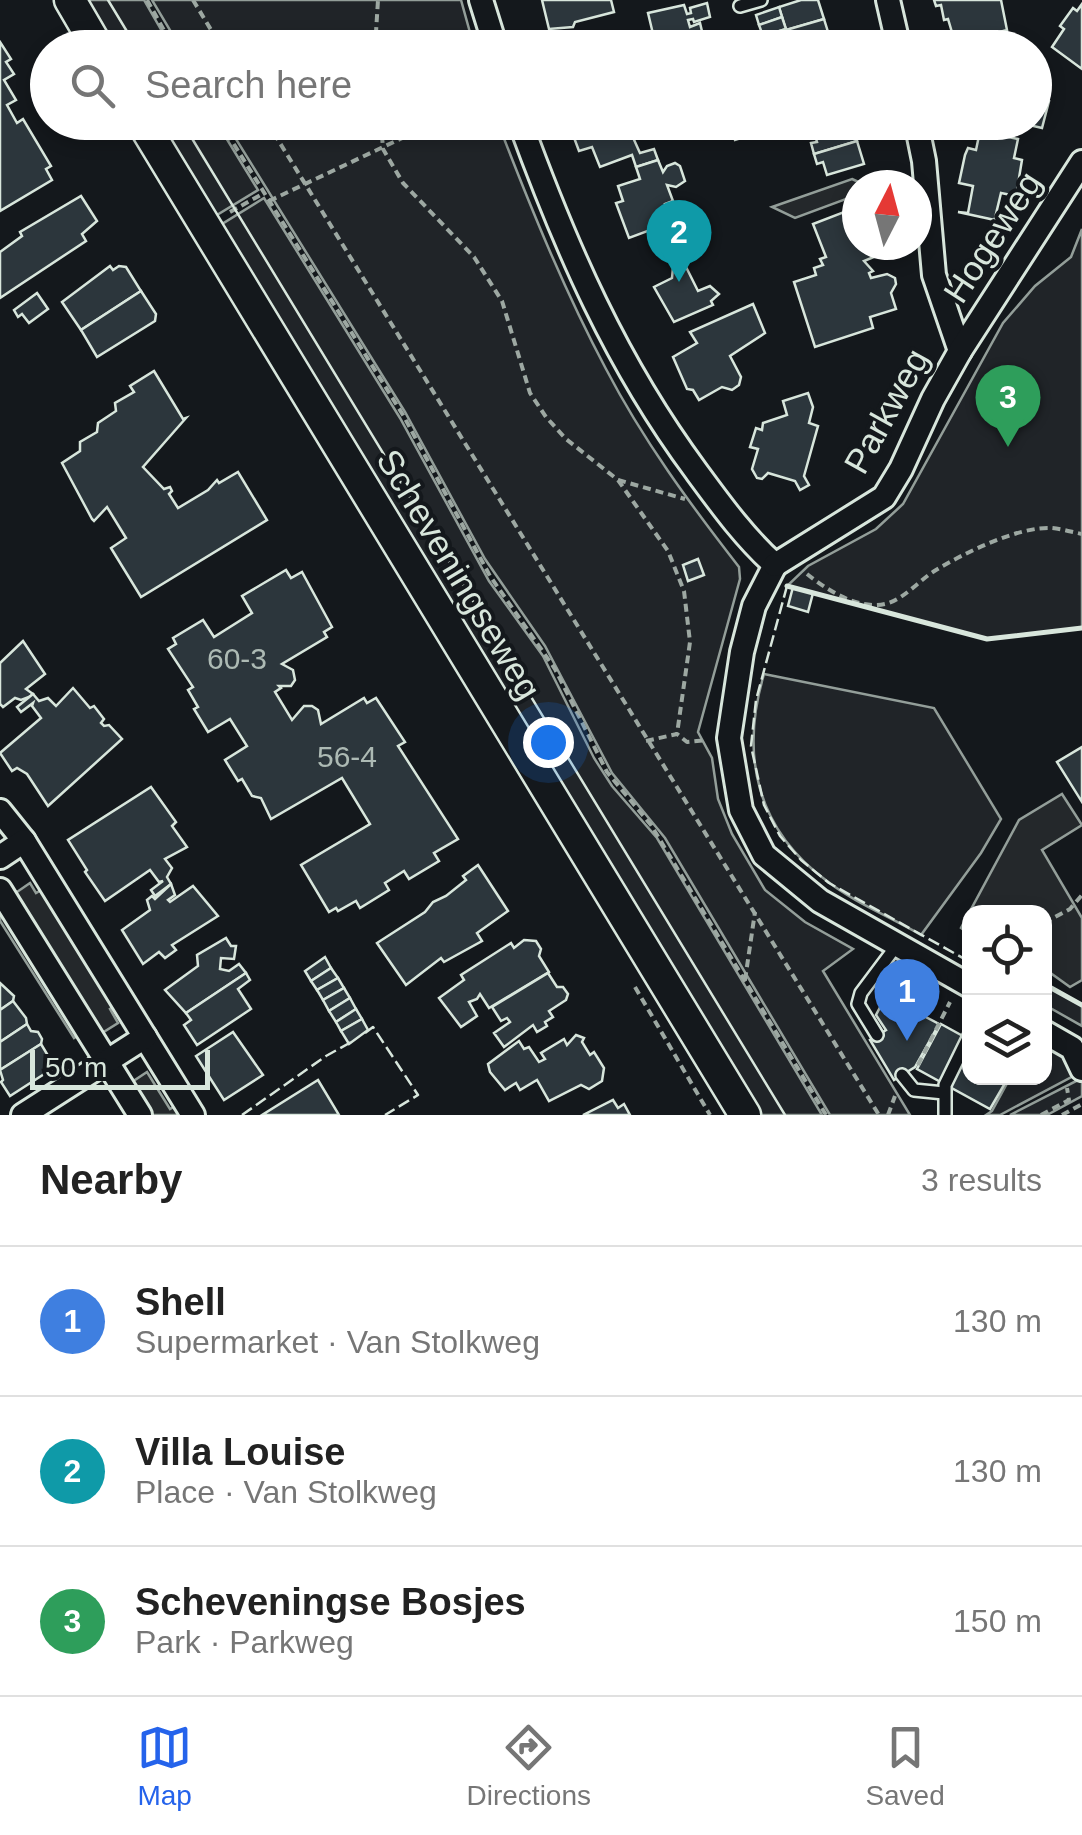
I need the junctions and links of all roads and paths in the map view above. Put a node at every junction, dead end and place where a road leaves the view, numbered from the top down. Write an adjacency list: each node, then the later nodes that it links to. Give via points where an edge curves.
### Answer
1 (70, 0): 9 (street)
2 (146, 0): 10 (path)
3 (193, 0): 11 (path)
4 (378, 0): 12 (path)
5 (481, 0): 13 (street)
6 (761, 0): 8 (lane)
7 (888, 0): 14 (street)
8 (740, 6)
9 (88, 30)
10 (164, 30)
11 (211, 30)
12 (376, 30)
13 (490, 30)
14 (895, 30)
15 (153, 140): 57 (street, Scheveningseweg)
16 (231, 140): 25 (path)
17 (278, 140): 24 (path)
18 (382, 140): 22 (path)
19 (401, 140): 22 (path)
20 (527, 140): 28 (street, via 603,323 654,414)
21 (920, 140): 26 (street, Parkweg, via 934,275)
22 (383, 149): 24 (path); 27 (path, via 403,183 489,279 530,393 546,416)
23 (1082, 162): 26 (street, Hogeweg)
24 (305, 186): 25 (path); 33 (path)
25 (268, 200): 42 (path, via 402,415 490,576 555,669 598,758 652,824)
26 (960, 351): 30 (street, Parkweg, via 884,496)
27 (618, 480): 28 (path, via 684,499); 31 (path, via 658,533 684,591 690,642)
28 (712, 493): 30 (street)
29 (1082, 534): 30 (path, via 1032,529 934,571 884,604 833,592 800,568)
30 (775, 565): 32 (street, via 754,606)
31 (677, 734): 32 (path, via 686,742); 33 (path)
32 (728, 738): 41 (street, via 741,810 764,855 820,901)
33 (646, 741): 39 (path)
34 (0, 811): 35 (street)
35 (24, 841): 36 (street); 46 (street)
36 (0, 857)
37 (0, 890): 50 (street)
38 (1082, 895): 40 (path)
39 (755, 912): 42 (path); 59 (path)
40 (1052, 919)
41 (896, 944): 43 (street); 45 (lane, via 858,1004)
42 (745, 980): 58 (path)
43 (962, 982)
44 (962, 989): 51 (path)
45 (877, 1035)
46 (145, 1037): 50 (street); 56 (street)
47 (1052, 1039): 49 (street)
48 (962, 1050): 52 (lane)
49 (1076, 1060): 62 (path, via 1069,1100)
50 (107, 1061): 54 (street); 55 (street)
51 (904, 1078): 52 (lane, via 914,1090); 60 (path)
52 (944, 1093): 61 (lane)
53 (1082, 1104): 63 (path)
54 (23, 1115)
55 (140, 1115)
56 (193, 1115)
57 (744, 1115)
58 (826, 1115)
59 (879, 1115)
60 (888, 1115)
61 (945, 1115)
62 (1041, 1115)
63 (1062, 1115)

